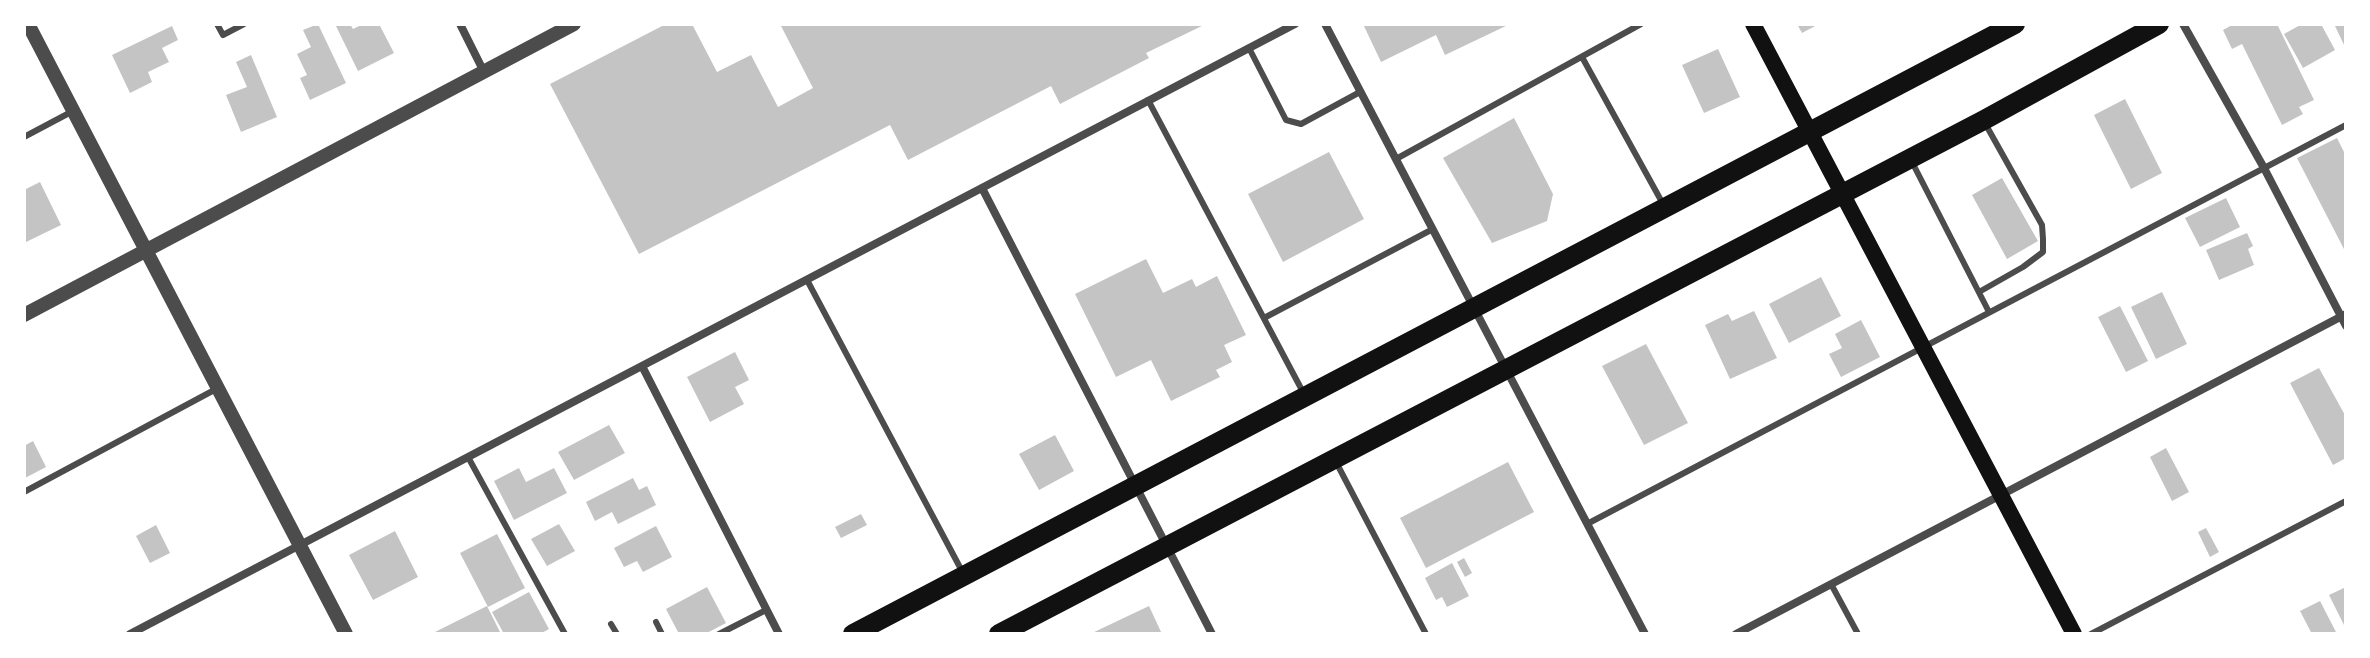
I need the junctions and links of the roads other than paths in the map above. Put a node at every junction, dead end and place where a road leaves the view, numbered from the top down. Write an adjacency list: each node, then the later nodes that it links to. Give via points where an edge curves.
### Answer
1 (28, 24): 18 (street)
2 (217, 24): 3 (lane, via 223,35)
3 (244, 24)
4 (460, 24): 15 (street)
5 (574, 24): 15 (street)
6 (1295, 24): 13 (street)
7 (1325, 24): 16 (street)
8 (1641, 24): 14 (lane)
9 (1753, 24): 21 (main road)
10 (2015, 24): 21 (main road)
11 (2159, 24): 19 (main road)
12 (2183, 24): 25 (street)
13 (1249, 48): 16 (lane, via 1286,120 1301,124); 17 (street)
14 (1582, 57): 24 (lane); 28 (lane)
15 (484, 72): 30 (street)
16 (1360, 92): 24 (street)
17 (1148, 100): 26 (street); 37 (lane)
18 (73, 111): 22 (lane); 30 (street)
19 (1984, 120): 23 (main road); 32 (lane, via 2042,225 2043,252)
20 (2346, 125): 25 (lane)
21 (1810, 130): 27 (main road); 28 (main road)
22 (24, 137)
23 (1911, 158): 27 (main road); 32 (lane)
24 (1396, 159): 29 (street)
25 (2264, 168): 34 (lane); 36 (street)
26 (982, 188): 31 (street); 46 (street)
27 (1844, 193): 39 (main road); 41 (main road)
28 (1665, 207): 33 (main road)
29 (1431, 230): 33 (street); 37 (lane)
30 (147, 250): 35 (street); 42 (street)
31 (807, 280): 40 (street); 53 (lane)
32 (1979, 292): 34 (lane)
33 (1473, 308): 41 (street); 43 (main road)
34 (1989, 312): 39 (lane)
35 (24, 315)
36 (2344, 316): 38 (street); 48 (street)
37 (1264, 318): 43 (lane)
38 (2346, 326)
39 (1924, 347): 48 (main road); 50 (lane)
40 (642, 366): 44 (street); 55 (street)
41 (1506, 369): 45 (main road); 50 (street)
42 (218, 388): 47 (lane); 51 (street)
43 (1305, 397): 46 (main road)
44 (468, 457): 51 (street); 60 (lane)
45 (1334, 459): 52 (main road); 68 (lane)
46 (1136, 486): 52 (street); 53 (main road)
47 (24, 492)
48 (2003, 494): 54 (street); 72 (main road)
49 (2346, 501): 73 (lane)
50 (1587, 524): 69 (street)
51 (299, 545): 58 (street); 59 (street)
52 (1165, 547): 66 (main road); 67 (street)
53 (964, 576): 65 (main road)
54 (1831, 584): 70 (street); 71 (lane)
55 (766, 610): 63 (lane); 64 (street)
56 (656, 622): 62 (lane)
57 (611, 624): 61 (lane)
58 (130, 634)
59 (346, 634)
60 (565, 634)
61 (617, 634)
62 (662, 634)
63 (719, 634)
64 (779, 634)
65 (853, 634)
66 (999, 634)
67 (1212, 634)
68 (1426, 634)
69 (1645, 634)
70 (1736, 634)
71 (1858, 634)
72 (2074, 634)
73 (2091, 634)

